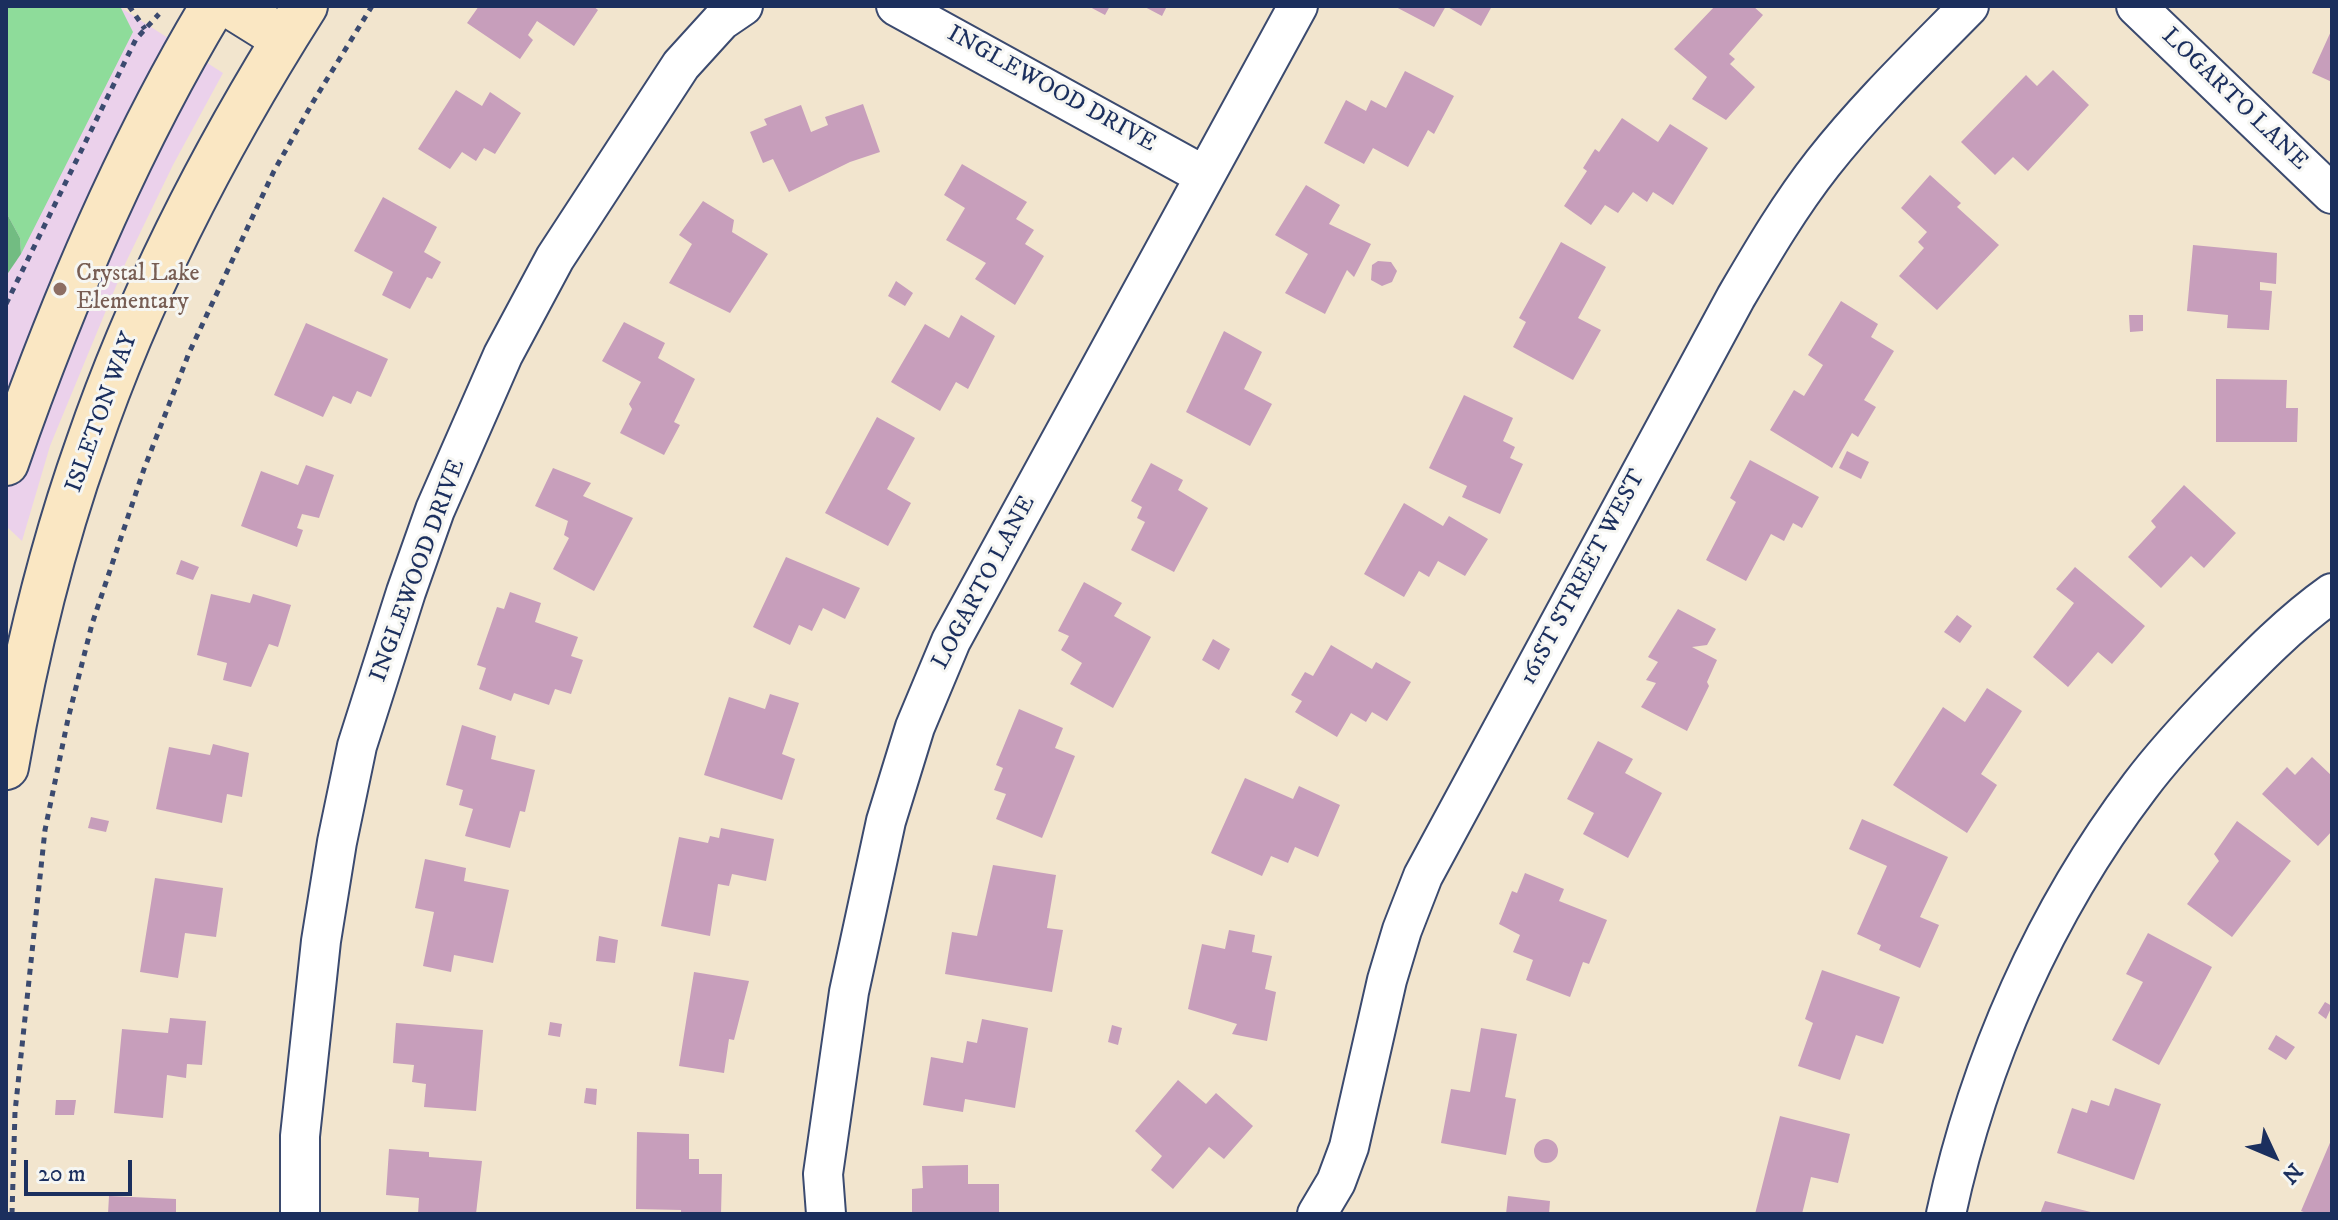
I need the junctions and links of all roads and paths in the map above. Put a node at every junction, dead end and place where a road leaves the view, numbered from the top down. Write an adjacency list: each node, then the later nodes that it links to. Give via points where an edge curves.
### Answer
1 (129, 6): 12 (path)
2 (213, 6): 16 (main road, via 105,214)
3 (231, 6): 11 (main road)
4 (372, 6): 19 (path, via 274,171 189,353 92,624 45,830 15,1112)
5 (743, 6): 20 (street, INGLEWOOD DRIVE, via 721,21 681,65 555,258 503,355 435,510 357,746 337,842 300,1136)
6 (896, 6): 13 (street, INGLEWOOD DRIVE)
7 (1298, 6): 13 (street, LOGARTO LANE)
8 (1969, 6): 22 (street, 161ST STREET WEST, via 1873,104 1772,235 1445,835 1402,930 1349,1147)
9 (2136, 6): 14 (street, LOGARTO LANE)
10 (159, 14): 12 (path)
11 (294, 22): 18 (main road, ISLETON WAY, via 216,157 129,338 93,430 53,554)
12 (145, 29): 15 (path)
13 (1205, 176): 21 (street, LOGARTO LANE, via 951,641 915,727 886,821 849,992 823,1174)
14 (2332, 194)
15 (6, 304)
16 (6, 463)
17 (2332, 593): 23 (street, via 2251,662 2192,725 2141,784 2088,862 2043,941 2001,1035)
18 (6, 767)
19 (12, 1214)
20 (300, 1214)
21 (826, 1214)
22 (1317, 1214)
23 (1946, 1214)

